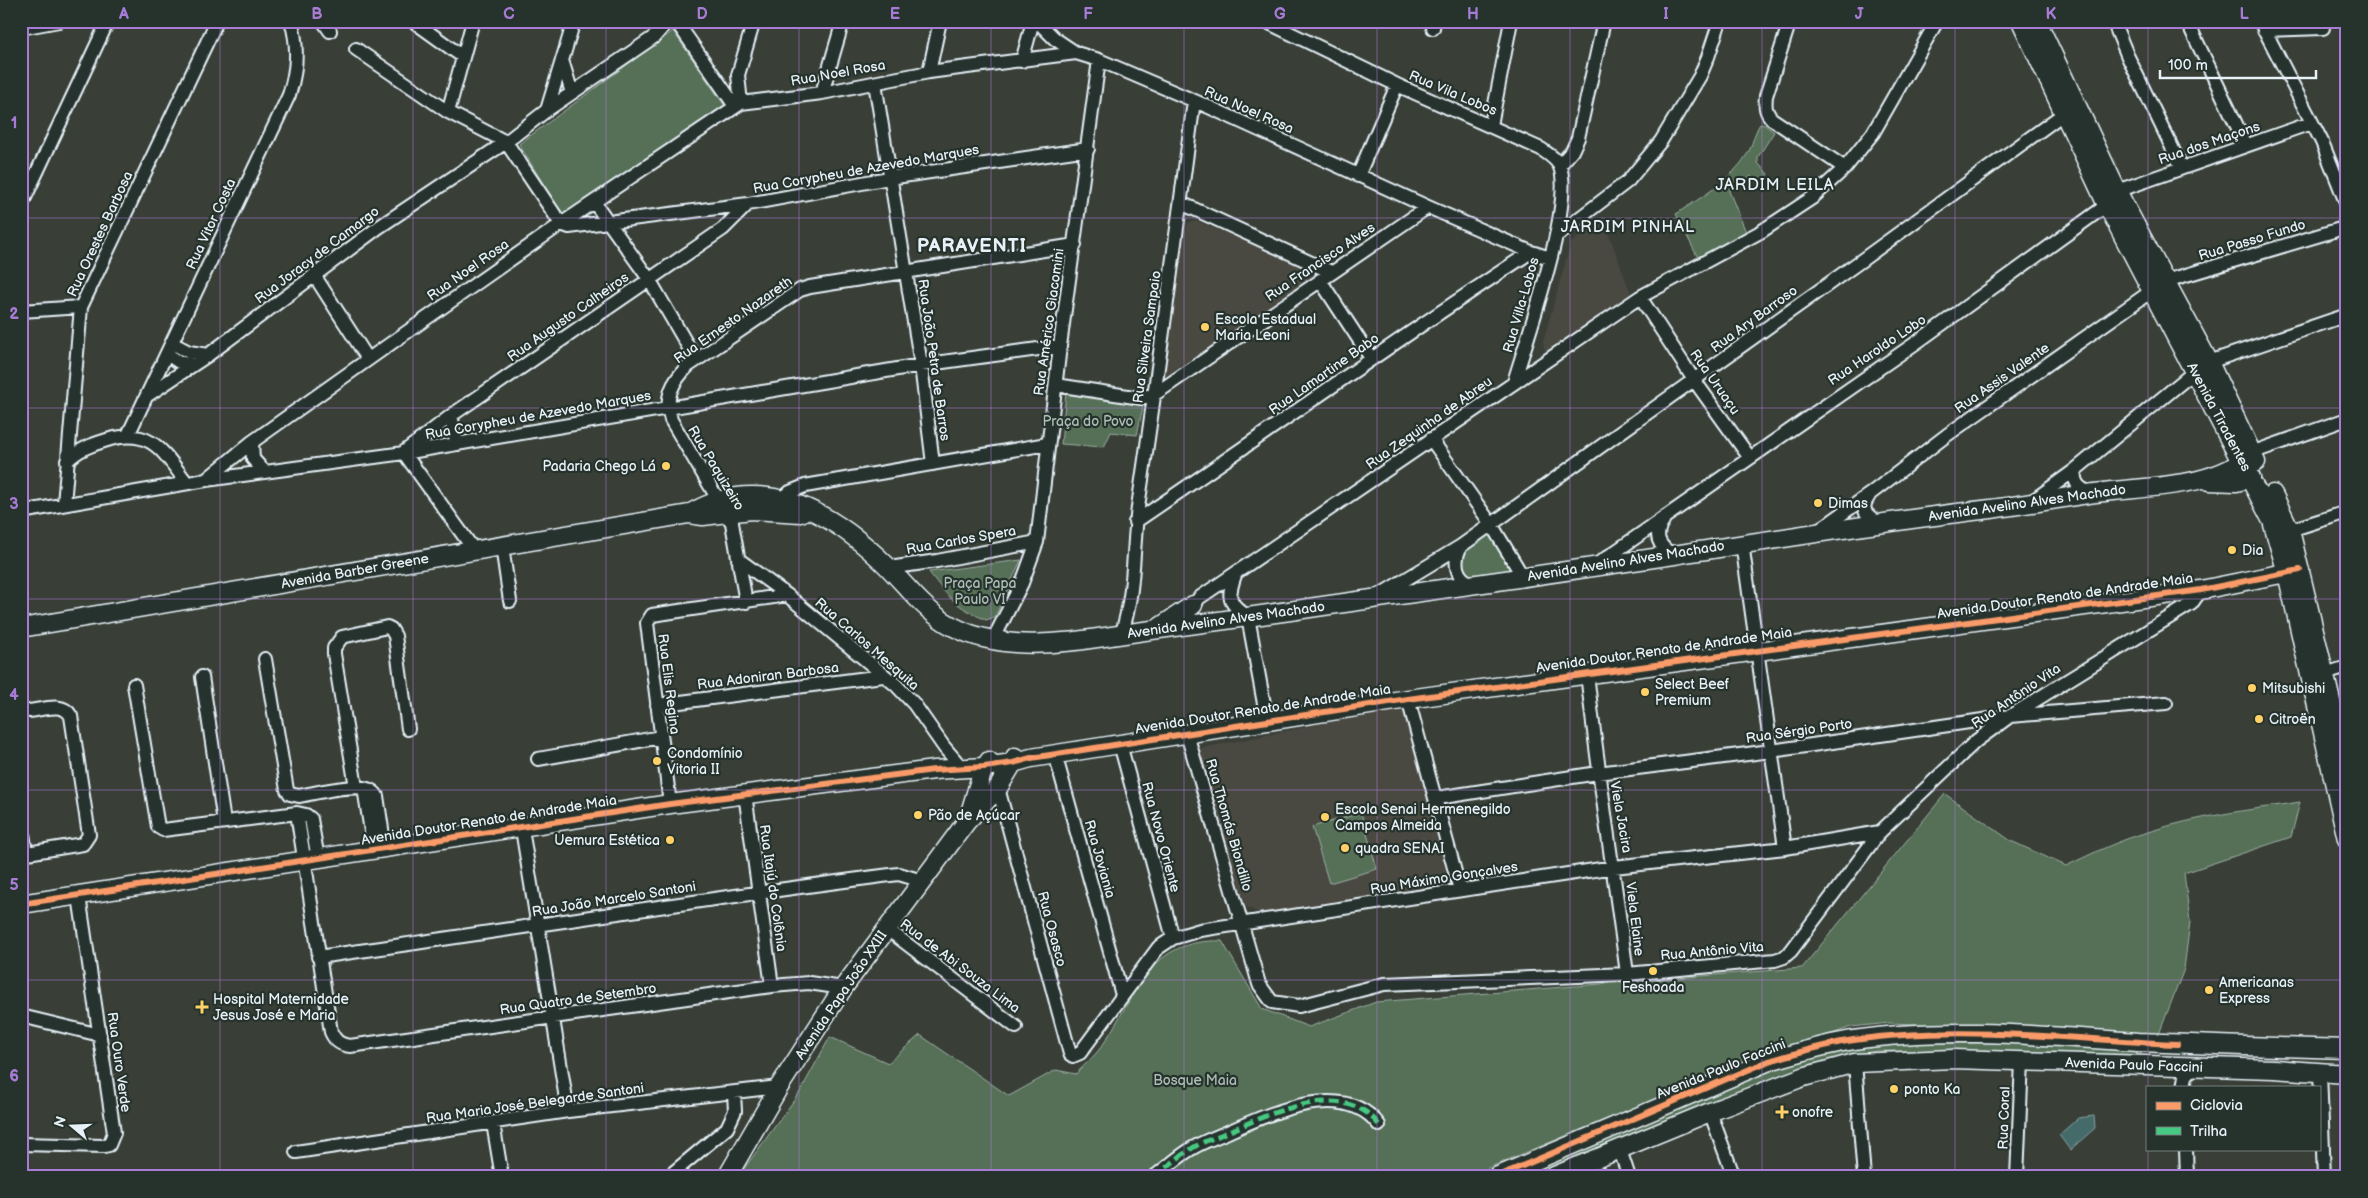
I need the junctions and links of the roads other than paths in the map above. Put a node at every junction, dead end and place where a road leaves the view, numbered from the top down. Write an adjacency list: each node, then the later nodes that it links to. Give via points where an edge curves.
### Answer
1 (59, 21): 25 (street)
2 (108, 21): 53 (street)
3 (217, 21): 75 (street, Rua Orestes Barbosa)
4 (292, 21): 79 (street, Rua Vitor Costa, via 296,37 296,73 289,95)
5 (413, 21): 29 (street)
6 (473, 21): 29 (street)
7 (574, 21): 30 (street)
8 (668, 21): 36 (street, Rua Joracy de Camargo, via 654,37)
9 (676, 21): 39 (street)
10 (754, 21): 39 (street, via 738,75)
11 (843, 21): 37 (street)
12 (940, 21): 33 (street)
13 (1035, 21): 28 (street); 31 (street)
14 (1265, 21): 35 (street, Rua Vila Lobos)
15 (1511, 21): 44 (street)
16 (1604, 21): 48 (street, via 1578,138)
17 (1720, 21): 64 (street, via 1700,76 1661,141 1628,181)
18 (1790, 21): 49 (street, via 1766,96 1767,113)
19 (1937, 21): 49 (street, Rua Zequinha de Abreu, via 1873,132)
20 (2021, 21): 42 (street, Avenida Tiradentes)
21 (2038, 21): 54 (street, Avenida Tiradentes)
22 (2113, 21): 50 (street)
23 (2187, 21): 46 (street)
24 (2262, 26): 26 (street); 43 (street)
25 (21, 28)
26 (2324, 28)
27 (356, 49): 41 (street)
28 (1076, 53): 31 (street, Rua Noel Rosa); 32 (street, Rua Noel Rosa)
29 (463, 57): 41 (street)
30 (562, 60): 36 (street); 40 (street)
31 (1022, 60): 33 (street, Rua Noel Rosa)
32 (1099, 60): 38 (street, Rua Noel Rosa); 47 (street, Rua Américo Giacomini)
33 (929, 72): 34 (street, Rua Noel Rosa)
34 (875, 83): 37 (street, Rua Noel Rosa); 52 (street, Rua João Petra de Barros)
35 (1397, 85): 44 (street, Rua Vila Lobos); 51 (street)
36 (572, 93): 40 (street, Rua Joracy de Camargo)
37 (822, 93): 39 (street, Rua Noel Rosa)
38 (1194, 101): 51 (street, Rua Noel Rosa); 56 (street, Rua Silveira Sampaio)
39 (738, 104): 55 (street, Rua Noel Rosa)
40 (547, 110): 45 (street, Rua Joracy de Camargo)
41 (448, 112): 45 (street)
42 (2063, 114): 54 (street, Avenida Tiradentes); 88 (street, Rua Ary Barroso)
43 (2311, 123): 46 (street, Rua dos Maçons); 58 (street)
44 (1491, 125): 48 (street, Rua Vila Lobos, via 1541,149)
45 (506, 142): 62 (street); 70 (street, Rua Joracy de Camargo)
46 (2246, 145): 50 (street, Rua dos Maçons)
47 (1088, 150): 52 (street, Rua Corypheu de Azevedo Marques); 65 (street, Rua Américo Giacomini)
48 (1560, 165): 64 (street, via 1563,193)
49 (1845, 168): 74 (street, Rua Zequinha de Abreu, via 1812,198 1762,232)
50 (2182, 168): 54 (street, Rua dos Maçons)
51 (1358, 176): 60 (street, Rua Noel Rosa)
52 (889, 178): 57 (street, Rua Corypheu de Azevedo Marques); 68 (street, Rua João Petra de Barros)
53 (26, 188): 59 (street)
54 (2112, 198): 73 (street, Avenida Tiradentes); 105 (street, Rua Haroldo Lobo)
55 (594, 202): 61 (street); 62 (street, Rua Noel Rosa)
56 (1180, 203): 69 (street); 91 (street, Rua Silveira Sampaio)
57 (748, 204): 61 (street, Rua Corypheu de Azevedo Marques); 71 (street, Rua Augusto Calheiros, via 723,229)
58 (2347, 204)
59 (21, 206)
60 (1428, 207): 66 (street, Rua Noel Rosa); 69 (street, Rua Francisco Alves)
61 (610, 223): 62 (street, Rua Corypheu de Azevedo Marques, via 574,228); 71 (street)
62 (561, 224): 82 (street, Rua Noel Rosa)
63 (2347, 227): 73 (street, Rua Passo Fundo)
64 (1556, 236): 67 (street, Rua Villa-Lobos)
65 (1075, 244): 68 (street, Rua Ernesto Nazareth); 78 (street, Rua Américo Giacomini)
66 (1532, 252): 67 (street, Rua Noel Rosa); 81 (street, Rua Lamartine Babo)
67 (1550, 258): 89 (street, Rua Villa-Lobos)
68 (906, 272): 83 (street, Rua Ernesto Nazareth, via 819,284 800,290); 86 (street, Rua João Petra de Barros)
69 (1331, 272): 72 (street, Rua Francisco Alves)
70 (314, 275): 80 (street, Rua Joracy de Camargo); 82 (street)
71 (649, 279): 83 (street); 95 (street, Rua Augusto Calheiros)
72 (1320, 280): 81 (street); 91 (street, Rua Francisco Alves)
73 (2159, 286): 84 (street, Avenida Tiradentes); 87 (street, Avenida Tiradentes); 116 (street, Rua Assis Valente, via 1947,435)
74 (1640, 296): 88 (street, Rua Uruaçu); 89 (street, Rua Zequinha de Abreu)
75 (81, 307): 76 (street); 94 (street, Rua Orestes Barbosa)
76 (21, 310)
77 (2347, 315): 84 (street)
78 (1060, 346): 86 (street, Rua Corypheu de Azevedo Marques); 90 (street, Rua Américo Giacomini)
79 (170, 348): 80 (street); 85 (street, via 179,362); 92 (street, Rua Vitor Costa)
80 (208, 355): 85 (street, Rua Joracy de Camargo)
81 (1371, 358): 125 (street, Rua Lamartine Babo)
82 (368, 359): 100 (street, Rua Noel Rosa)
83 (696, 360): 93 (street, Rua Ernesto Nazareth, via 674,382)
84 (2209, 362): 87 (street); 106 (street, Avenida Tiradentes)
85 (193, 365): 92 (street, Rua Joracy de Camargo)
86 (921, 366): 93 (street, Rua Corypheu de Azevedo Marques); 108 (street, Rua João Petra de Barros)
87 (2194, 372): 106 (street, Avenida Tiradentes); 109 (street)
88 (1694, 380): 105 (street, Rua Uruaçu); 127 (street, Rua Ary Barroso)
89 (1514, 382): 99 (street, Rua Zequinha de Abreu)
90 (1056, 385): 91 (street, via 1141,398); 102 (street, Rua Américo Giacomini)
91 (1155, 394): 125 (street, Rua Silveira Sampaio)
92 (146, 398): 97 (street, Rua Vitor Costa); 98 (street)
93 (667, 408): 101 (street, Rua Corypheu de Azevedo Marques); 120 (street, Rua Paquizeiro, via 676,431)
94 (72, 411): 103 (street, via 75,435); 107 (street, Rua Orestes Barbosa)
95 (452, 415): 101 (street); 104 (street, Rua Augusto Calheiros)
96 (2347, 419): 106 (street)
97 (128, 435): 98 (street); 103 (street)
98 (145, 439): 114 (street, via 164,453)
99 (1432, 439): 127 (street); 140 (street, Rua Zequinha de Abreu)
100 (252, 442): 110 (street, via 253,459); 112 (street, Rua Noel Rosa)
101 (458, 444): 104 (street, Rua Corypheu de Azevedo Marques)
102 (1048, 444): 108 (street); 130 (street, Rua Américo Giacomini)
103 (86, 446): 107 (street)
104 (404, 453): 110 (street, Rua Corypheu de Azevedo Marques); 134 (street)
105 (1750, 458): 124 (street, Rua Haroldo Lobo)
106 (2247, 458): 111 (street, Avenida Tiradentes); 113 (street, Avenida Avelino Alves Machado, via 2216,476); 128 (street, Avenida Tiradentes)
107 (67, 461): 118 (street, Rua Orestes Barbosa)
108 (933, 464): 117 (street, via 805,486)
109 (2075, 470): 115 (street, via 2078,487); 119 (street)
110 (264, 471): 112 (street, Rua Corypheu de Azevedo Marques)
111 (2252, 478): 113 (street, via 2226,483); 139 (street, Avenida Tiradentes)
112 (206, 480): 114 (street, Rua Corypheu de Azevedo Marques)
113 (2198, 481): 115 (street, Avenida Avelino Alves Machado)
114 (187, 483): 118 (street, Rua Corypheu de Azevedo Marques)
115 (2090, 493): 119 (street, Avenida Avelino Alves Machado)
116 (1870, 494): 126 (street, via 1863,510); 129 (street, Rua Assis Valente)
117 (782, 499): 120 (street, Avenida Barber Greene, via 755,496); 123 (street, Avenida Barber Greene)
118 (64, 504): 121 (street, Rua Corypheu de Azevedo Marques)
119 (2027, 505): 126 (street, Avenida Avelino Alves Machado)
120 (723, 507): 123 (street, Avenida Barber Greene); 132 (street, Avenida Barber Greene, via 701,507 689,514); 136 (street, Rua Paquizeiro, via 732,523)
121 (21, 512)
122 (2347, 512): 128 (street)
123 (818, 514): 138 (street, Avenida Barber Greene, via 848,530)
124 (1664, 519): 135 (street, via 1658,529 1658,539 1662,548); 137 (street, Rua Haroldo Lobo)
125 (1135, 522): 150 (street, Rua Silveira Sampaio)
126 (1877, 522): 129 (street, Avenida Avelino Alves Machado)
127 (1491, 524): 133 (street, Rua Ary Barroso); 141 (street)
128 (2290, 530): 139 (street, Avenida Tiradentes)
129 (1815, 532): 131 (street, Avenida Avelino Alves Machado)
130 (1037, 542): 138 (street, Rua Carlos Spera); 157 (street, Rua Américo Giacomini, via 1022,583)
131 (1742, 543): 135 (street, Avenida Avelino Alves Machado); 158 (street)
132 (502, 546): 134 (street, Avenida Barber Greene); 147 (street)
133 (1461, 546): 142 (street, via 1457,569 1462,579); 146 (street, Rua Ary Barroso)
134 (474, 550): 154 (street, Avenida Barber Greene)
135 (1674, 555): 137 (street, Avenida Avelino Alves Machado)
136 (738, 559): 145 (street, Rua Carlos Mesquita); 148 (street, Rua Paquizeiro)
137 (1596, 565): 141 (street, Avenida Avelino Alves Machado)
138 (889, 568): 157 (street, Avenida Barber Greene, via 942,620 959,630)
139 (2294, 572): 143 (street, Avenida Doutor Renato de Andrade Maia); 162 (street, Avenida Tiradentes); 197 (street, Avenida Tiradentes)
140 (1235, 575): 149 (street, Rua Zequinha de Abreu); 151 (street, via 1230,599)
141 (1523, 576): 142 (street, Avenida Avelino Alves Machado)
142 (1474, 584): 146 (street, Avenida Avelino Alves Machado)
143 (2201, 590): 144 (street, Avenida Doutor Renato de Andrade Maia); 152 (street, Rua Antônio Vita, via 2191,604)
144 (2173, 594): 152 (street, via 2172,609); 158 (street, Avenida Doutor Renato de Andrade Maia)
145 (787, 595): 148 (street, Rua Elis Regina); 163 (street, Rua Carlos Mesquita)
146 (1374, 598): 151 (street, Avenida Avelino Alves Machado)
147 (510, 601)
148 (746, 602): 168 (street, Rua Elis Regina, via 648,618)
149 (1193, 605): 153 (street); 155 (street)
150 (1129, 607): 155 (street); 156 (street, Rua Silveira Sampaio)
151 (1248, 617): 153 (street, Avenida Avelino Alves Machado); 171 (street)
152 (2167, 618): 170 (street, Rua Antônio Vita)
153 (1189, 625): 155 (street, Avenida Avelino Alves Machado)
154 (21, 628)
155 (1148, 631): 156 (street, Avenida Avelino Alves Machado)
156 (1120, 635): 157 (street, Avenida Avelino Alves Machado, via 1051,643)
157 (993, 640)
158 (1758, 650): 161 (street, Avenida Doutor Renato de Andrade Maia); 177 (street)
159 (265, 659): 185 (street, via 287,790 299,796)
160 (2347, 667): 162 (street)
161 (1587, 673): 166 (street, Avenida Doutor Renato de Andrade Maia); 184 (street, Viela Jacira)
162 (2325, 674): 173 (street, Avenida Tiradentes)
163 (883, 676): 168 (street, Rua Adoniran Barbosa); 182 (street, Rua Carlos Mesquita, via 914,704)
164 (202, 677): 194 (street)
165 (134, 685): 194 (street, via 158,827 163,830)
166 (1408, 698): 171 (street, Avenida Doutor Renato de Andrade Maia); 188 (street)
167 (2166, 703): 170 (street, Rua Sérgio Porto)
168 (656, 705): 175 (street, Rua Elis Regina)
169 (29, 711): 200 (street, via 61,707 71,716 89,835 83,844)
170 (2010, 716): 177 (street, Rua Sérgio Porto); 196 (street, Rua Antônio Vita, via 1976,742)
171 (1266, 720): 174 (street, Avenida Doutor Renato de Andrade Maia)
172 (408, 729): 185 (street, via 391,629 387,627 342,637 334,648 334,654)
173 (2343, 731): 183 (street, Avenida Tiradentes)
174 (1187, 734): 176 (street, Avenida Doutor Renato de Andrade Maia); 208 (street, Rua Thomás Biondillo)
175 (661, 737): 179 (street); 189 (street, Rua Elis Regina)
176 (1120, 744): 178 (street, Avenida Doutor Renato de Andrade Maia); 211 (street, Rua Novo Oriente)
177 (1771, 751): 184 (street, Rua Sérgio Porto); 198 (street)
178 (1055, 754): 180 (street, Avenida Doutor Renato de Andrade Maia); 213 (street, Rua Joviania)
179 (538, 759)
180 (1020, 759): 181 (street, Avenida Doutor Renato de Andrade Maia); 186 (street, Avenida Papa João XXIII)
181 (986, 764): 182 (street, Avenida Doutor Renato de Andrade Maia); 193 (street, Avenida Papa João XXIII)
182 (961, 767): 187 (street, Avenida Doutor Renato de Andrade Maia)
183 (2347, 768)
184 (1598, 772): 188 (street, Rua Sérgio Porto); 202 (street, Viela Jacira)
185 (360, 787): 199 (street, via 372,790 378,796)
186 (998, 788): 190 (street, Avenida Papa João XXIII); 191 (street, Rua Osasco)
187 (745, 794): 189 (street, Avenida Doutor Renato de Andrade Maia); 205 (street, Rua Itajú do Colônia)
188 (1437, 798): 204 (street)
189 (670, 804): 195 (street, Avenida Doutor Renato de Andrade Maia)
190 (982, 806): 191 (street); 193 (street, Avenida Papa João XXIII)
191 (1005, 812): 225 (street, Rua Osasco)
192 (21, 821): 200 (street)
193 (967, 821): 203 (street, Avenida Papa João XXIII)
194 (224, 822): 201 (street, via 306,815 312,819)
195 (522, 829): 199 (street, Avenida Doutor Renato de Andrade Maia); 209 (street)
196 (1880, 832): 198 (street, Rua Máximo Gonçalves); 214 (street, Rua Antônio Vita, via 1784,957)
197 (2347, 839)
198 (1786, 848): 202 (street, Rua Máximo Gonçalves)
199 (379, 849): 201 (street, Avenida Doutor Renato de Andrade Maia)
200 (23, 853)
201 (311, 861): 206 (street, Avenida Doutor Renato de Andrade Maia); 212 (street)
202 (1614, 867): 204 (street, Rua Máximo Gonçalves); 214 (street, Viela Elaine)
203 (918, 882): 205 (street, Rua João Marcelo Santoni, via 899,874); 210 (street, Avenida Papa João XXIII)
204 (1460, 890): 208 (street, Rua Máximo Gonçalves)
205 (759, 892): 209 (street, Rua João Marcelo Santoni); 216 (street, Rua Itajú do Colônia)
206 (78, 896): 207 (street, Avenida Doutor Renato de Andrade Maia); 222 (street, Rua Ouro Verde)
207 (21, 904)
208 (1243, 925): 211 (street, Rua Máximo Gonçalves, via 1200,930); 214 (street, Rua Antônio Vita, via 1262,992 1272,1002 1292,1006 1384,984)
209 (538, 927): 212 (street, Rua João Marcelo Santoni); 220 (street)
210 (886, 928): 217 (street, Avenida Papa João XXIII); 221 (street, Rua de Abi Souza Lima)
211 (1173, 938): 215 (street, Rua Máximo Gonçalves, via 1158,948)
212 (318, 957): 220 (street, Rua Quatro de Setembro, via 331,1032 338,1042 350,1046)
213 (1116, 972): 215 (street); 218 (street, Rua Joviania)
214 (1627, 974)
215 (1133, 981): 218 (street, Rua Máximo Gonçalves)
216 (772, 986): 217 (street, Rua Quatro de Setembro, via 822,984); 220 (street, Rua Quatro de Setembro)
217 (840, 993): 232 (street, Avenida Papa João XXIII)
218 (1122, 995): 225 (street, Rua Máximo Gonçalves, via 1080,1053 1076,1056)
219 (21, 1016): 222 (street)
220 (554, 1018): 234 (street)
221 (1016, 1027)
222 (100, 1035): 238 (street, Rua Ouro Verde, via 114,1133 109,1144)
223 (2177, 1044): 224 (street, Avenida Paulo Faccini); 228 (street, via 2183,1052 2181,1062); 246 (street, Avenida Paulo Faccini, via 2041,1036 1925,1034 1809,1049 1769,1061)
224 (2347, 1049)
225 (1070, 1054)
226 (2022, 1061): 227 (street, Avenida Paulo Faccini); 228 (street, Avenida Paulo Faccini); 251 (street, Rua Coral)
227 (1855, 1063): 235 (street, Avenida Paulo Faccini, via 1803,1077); 250 (street)
228 (2184, 1066): 229 (street, Avenida Paulo Faccini); 231 (street)
229 (2320, 1072): 230 (street, Avenida Paulo Faccini); 253 (street)
230 (2347, 1074)
231 (2184, 1086)
232 (779, 1088): 233 (street, Rua Maria José Belegarde Santoni); 244 (street, Avenida Papa João XXIII)
233 (734, 1093): 234 (street, Rua Maria José Belegarde Santoni); 243 (street, via 736,1111 726,1128)
234 (568, 1111): 237 (street, Rua Maria José Belegarde Santoni)
235 (1710, 1112): 239 (street, Avenida Paulo Faccini); 249 (street)
236 (1375, 1121): 245 (street, via 1358,1106 1318,1102 1273,1112 1192,1148)
237 (493, 1123): 241 (street, Rua Maria José Belegarde Santoni); 242 (street)
238 (21, 1144)
239 (1620, 1150): 247 (street, Avenida Paulo Faccini); 248 (street)
240 (2186, 1150): 252 (street)
241 (296, 1152)
242 (502, 1177)
243 (668, 1177)
244 (727, 1177)
245 (1154, 1177)
246 (1496, 1177)
247 (1552, 1177)
248 (1629, 1177)
249 (1734, 1177)
250 (1864, 1177)
251 (2017, 1177)
252 (2187, 1177)
253 (2324, 1177)

